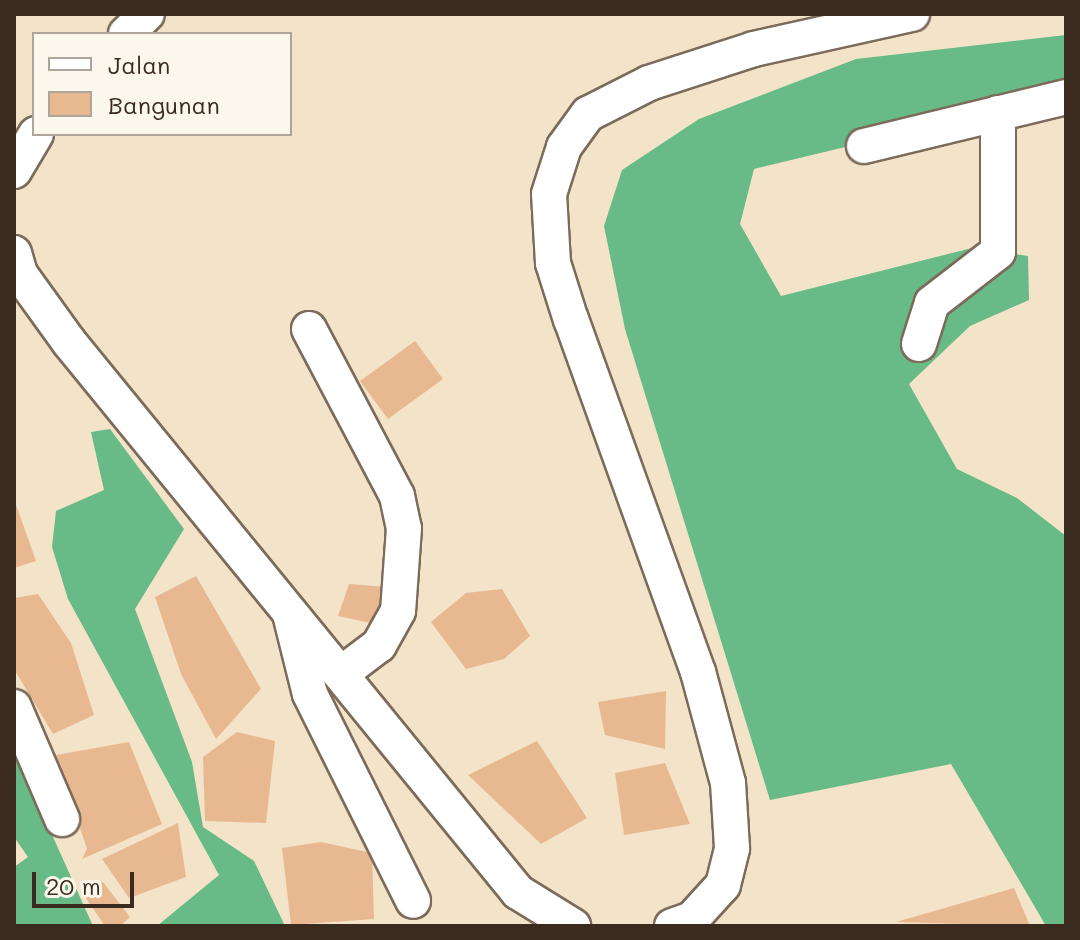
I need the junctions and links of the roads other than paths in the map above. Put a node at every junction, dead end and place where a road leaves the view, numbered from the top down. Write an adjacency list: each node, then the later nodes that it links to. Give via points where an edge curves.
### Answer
1 (147, 14): 3 (street)
2 (912, 14): 18 (street, via 754,49 649,83 588,114 564,147 549,194 553,263 698,672 728,783 732,848 723,885 692,919)
3 (128, 32)
4 (1066, 97): 5 (street)
5 (998, 113): 7 (street); 11 (street, via 998,252 932,303)
6 (35, 136): 8 (street)
7 (864, 146)
8 (14, 171)
9 (14, 253): 12 (street, via 20,274 69,342)
10 (309, 329): 13 (street, via 397,496 404,528 398,611 379,645)
11 (919, 344)
12 (290, 614): 13 (street); 16 (street, via 310,694)
13 (342, 673): 17 (street, via 518,892)
14 (14, 707): 15 (street)
15 (62, 819)
16 (413, 901)
17 (573, 926)
18 (672, 926)

